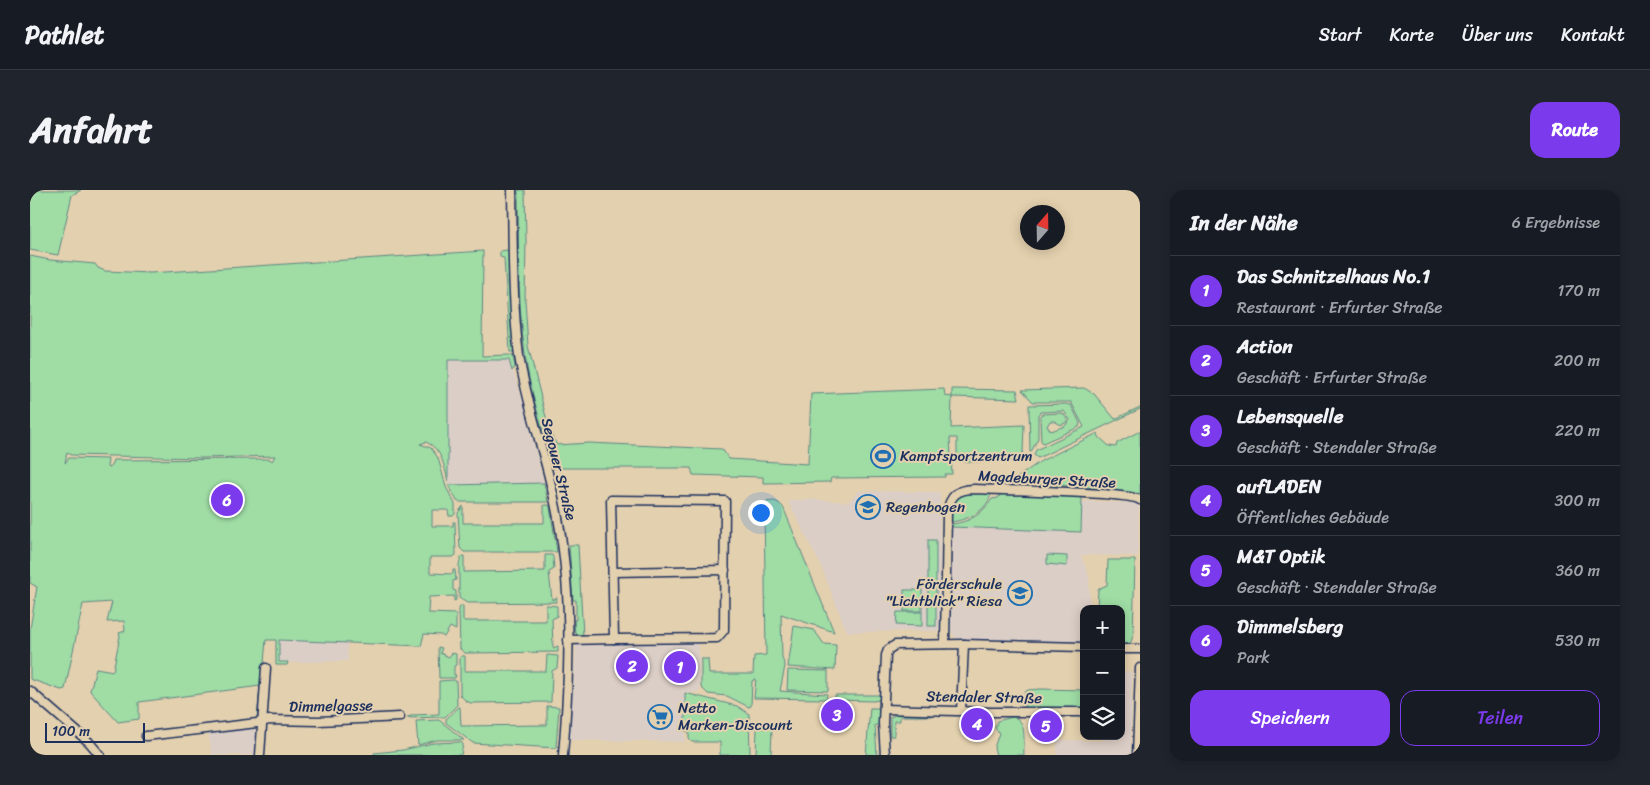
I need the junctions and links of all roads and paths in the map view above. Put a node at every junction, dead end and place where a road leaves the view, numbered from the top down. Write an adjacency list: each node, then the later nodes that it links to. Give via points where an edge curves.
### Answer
1 (512, 190): 8 (street, Segouer Straße, via 519,354 555,502 568,604)
2 (601, 500): 3 (street)
3 (611, 500): 5 (street, via 724,501); 6 (street)
4 (1140, 500): 9 (street, Magdeburger Straße, via 1111,495 974,489 954,495 947,512)
5 (725, 570): 6 (street); 7 (street, via 724,630 717,638)
6 (613, 572): 7 (street)
7 (614, 639): 8 (street)
8 (568, 640): 25 (street, Segouer Straße)
9 (945, 644): 10 (street); 17 (street, via 900,644 888,650)
10 (964, 644): 11 (street); 18 (street)
11 (1080, 648)
12 (1125, 649): 13 (street)
13 (1140, 649)
14 (266, 668): 21 (street)
15 (1140, 668): 27 (street)
16 (30, 691): 23 (street)
17 (884, 706): 18 (street, Stendaler Straße); 26 (street)
18 (961, 711): 19 (street, Stendaler Straße)
19 (1080, 712)
20 (400, 718): 21 (street, Dimmelgasse)
21 (262, 721): 22 (street, Dimmelgasse); 24 (street)
22 (146, 736)
23 (100, 755)
24 (260, 755)
25 (563, 755)
26 (885, 755)
27 (1138, 755)

